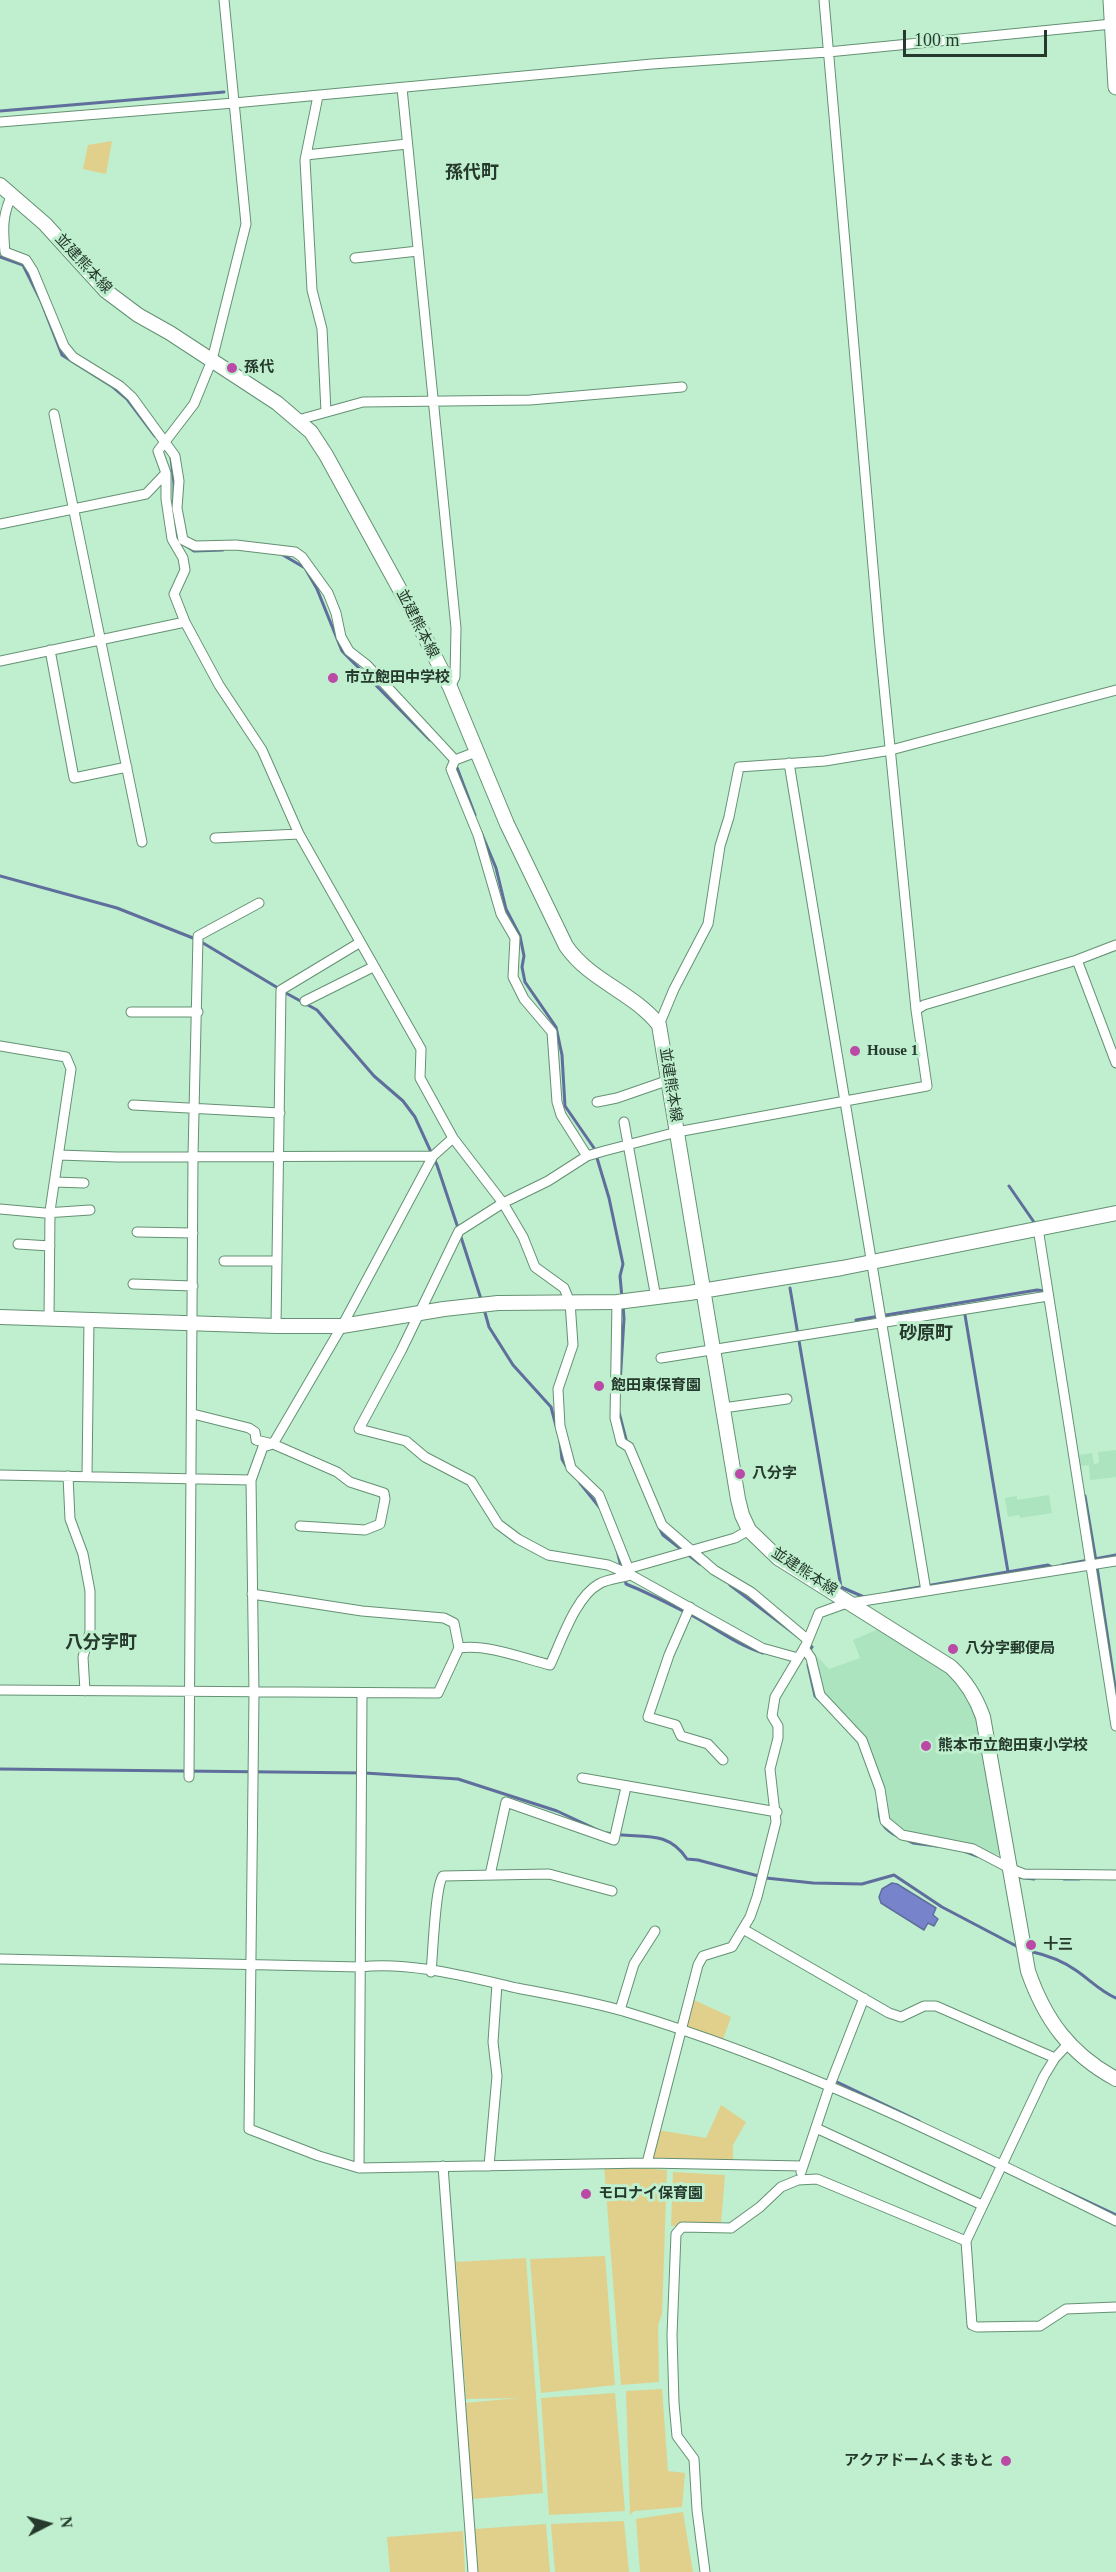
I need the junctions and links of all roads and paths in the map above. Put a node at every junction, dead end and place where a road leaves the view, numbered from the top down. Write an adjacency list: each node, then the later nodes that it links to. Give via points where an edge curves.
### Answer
1 (224, 0): 9 (street)
2 (824, 0): 5 (street)
3 (1111, 0): 4 (main road)
4 (1114, 24): 5 (street); 6 (main road)
5 (828, 52): 7 (street); 33 (street)
6 (1116, 87)
7 (402, 88): 8 (street); 11 (street)
8 (318, 96): 9 (street); 12 (street)
9 (234, 103): 10 (street); 17 (street, via 246,224)
10 (0, 122)
11 (407, 144): 12 (street); 15 (street)
12 (306, 155): 20 (street, via 312,290 322,328)
13 (0, 185): 14 (main road, 並建熊本線)
14 (12, 195): 17 (main road, 並建熊本線, via 60,239 106,291); 23 (street, via 4,210 5,252 26,260 64,346 73,357 120,386)
15 (418, 251): 16 (street); 19 (street)
16 (355, 258)
17 (212, 360): 22 (main road, 並建熊本線); 23 (street, via 194,404)
18 (682, 387): 19 (street, via 530,400)
19 (433, 403): 20 (street, via 363,402); 31 (street, via 456,628 455,677)
20 (326, 412): 22 (street)
21 (54, 414): 25 (street)
22 (298, 420): 31 (main road, 並建熊本線, via 326,455)
23 (165, 441): 24 (street, via 158,451); 35 (street, via 177,467 177,508 183,540 195,546 236,545 295,552 302,557 328,593 349,651 367,665)
24 (166, 473): 25 (street, via 146,494); 27 (street, via 172,539 185,570 174,594)
25 (73, 510): 26 (street); 28 (street)
26 (0, 524)
27 (185, 622): 28 (street); 38 (street, via 219,686 262,750)
28 (102, 639): 29 (street); 37 (street)
29 (50, 650): 30 (street); 37 (street, via 74,778)
30 (0, 661)
31 (450, 687): 34 (main road, 並建熊本線)
32 (1116, 690): 33 (street)
33 (891, 750): 36 (street); 47 (street)
34 (476, 752): 35 (street); 50 (main road, 並建熊本線, via 514,841 575,960 644,1008)
35 (454, 760): 67 (street, via 451,769 478,835 501,914 515,938 513,977 524,999 552,1032 557,1102)
36 (789, 763): 50 (street, via 739,767 720,846 708,924); 55 (street)
37 (127, 768): 40 (street)
38 (299, 834): 39 (street); 42 (street)
39 (215, 838)
40 (142, 842)
41 (260, 903): 49 (street, via 198,936)
42 (359, 943): 45 (street); 58 (street, via 281,990)
43 (1116, 945): 44 (street)
44 (1077, 960): 47 (street); 52 (street)
45 (373, 967): 46 (street); 61 (street, via 421,1049 420,1078)
46 (305, 1001)
47 (916, 1010): 55 (street, via 927,1086)
48 (131, 1012): 49 (street)
49 (198, 1012): 57 (street)
50 (659, 1025): 53 (main road, 並建熊本線)
51 (0, 1046): 63 (street, via 68,1060 71,1068)
52 (1116, 1063)
53 (669, 1080): 54 (street); 60 (main road, 並建熊本線)
54 (597, 1102)
55 (843, 1102): 60 (street); 82 (street)
56 (133, 1105): 57 (street)
57 (195, 1110): 58 (street); 64 (street)
58 (280, 1113): 65 (street)
59 (624, 1122): 62 (street)
60 (677, 1132): 62 (street); 85 (main road, 並建熊本線)
61 (453, 1138): 66 (street); 70 (street)
62 (628, 1145): 67 (street); 87 (street)
63 (59, 1155): 64 (street); 68 (street)
64 (193, 1156): 65 (street); 77 (street)
65 (278, 1156): 66 (street); 81 (street)
66 (433, 1156): 97 (street)
67 (587, 1156): 70 (street)
68 (55, 1182): 69 (street); 73 (street)
69 (84, 1183)
70 (504, 1203): 88 (street, via 535,1267 564,1288); 90 (street, via 459,1231)
71 (0, 1209): 73 (street)
72 (90, 1210): 73 (street)
73 (50, 1211): 79 (street)
74 (1116, 1213): 75 (main road)
75 (1038, 1228): 82 (main road); 86 (street)
76 (137, 1232): 77 (street)
77 (193, 1233): 84 (street)
78 (18, 1244): 79 (street)
79 (50, 1246): 92 (street)
80 (224, 1261): 81 (street)
81 (276, 1261): 96 (street)
82 (871, 1261): 85 (main road); 95 (street)
83 (133, 1284): 84 (street)
84 (193, 1286): 94 (street)
85 (703, 1291): 87 (main road); 98 (main road, 並建熊本線)
86 (1048, 1296): 95 (street); 113 (street)
87 (656, 1298): 89 (main road)
88 (570, 1302): 89 (main road); 90 (main road, via 498,1303); 114 (street, via 573,1345 558,1389 560,1426 571,1468 599,1495)
89 (617, 1302): 111 (street, via 615,1418 621,1442 629,1447 662,1525)
90 (418, 1314): 97 (main road); 114 (street, via 359,1430 406,1441 425,1457 471,1481 498,1524 548,1555)
91 (0, 1317): 92 (main road)
92 (49, 1318): 93 (main road)
93 (89, 1319): 94 (main road); 106 (street)
94 (194, 1324): 96 (main road); 102 (street)
95 (880, 1324): 98 (street); 115 (street)
96 (276, 1326): 97 (main road)
97 (342, 1326): 103 (street)
98 (713, 1349): 99 (street); 101 (main road, 並建熊本線)
99 (661, 1358)
100 (787, 1399): 101 (street)
101 (723, 1408): 110 (main road, 並建熊本線, via 740,1507)
102 (193, 1414): 103 (street, via 249,1428 255,1432 256,1440); 107 (street)
103 (273, 1444): 108 (street, via 263,1447); 109 (street, via 337,1472 350,1482 384,1493 380,1524 365,1530)
104 (0, 1475): 105 (street)
105 (68, 1476): 106 (street); 123 (street, via 70,1519 83,1554 90,1591 90,1632 83,1657)
106 (87, 1476): 107 (street)
107 (191, 1478): 108 (street); 124 (street)
108 (251, 1480): 116 (street)
109 (300, 1526)
110 (749, 1530): 111 (street); 117 (main road, 並建熊本線, via 778,1558)
111 (691, 1551): 114 (street); 119 (street, via 751,1592)
112 (1116, 1561): 113 (street)
113 (1091, 1565): 115 (street); 127 (street)
114 (629, 1572): 118 (street); 120 (street, via 598,1584 585,1597 550,1665 484,1649)
115 (926, 1591): 117 (street)
116 (252, 1594): 120 (street, via 362,1611 444,1618 454,1623); 125 (street)
117 (853, 1603): 119 (street, via 819,1613); 133 (main road, 並建熊本線, via 951,1667 976,1697 992,1760)
118 (690, 1607): 121 (street, via 762,1648); 128 (street, via 648,1716 676,1725 681,1736 708,1744)
119 (806, 1644): 121 (street); 133 (street, via 820,1695 862,1740 880,1789 885,1821 902,1834 973,1849)
120 (459, 1648): 126 (street, via 438,1693)
121 (798, 1658): 132 (street, via 775,1697 772,1716 778,1726 770,1769)
122 (0, 1690): 123 (street)
123 (85, 1691): 124 (street)
124 (189, 1692): 125 (street); 129 (street)
125 (254, 1693): 126 (street); 140 (street)
126 (362, 1694): 141 (street)
127 (1116, 1726)
128 (723, 1760)
129 (189, 1777)
130 (582, 1778): 131 (street)
131 (626, 1787): 132 (street); 134 (street, via 615,1840 507,1802)
132 (777, 1812): 137 (street, via 757,1897)
133 (1011, 1869): 135 (street, via 1024,1874); 147 (main road, 並建熊本線, via 1028,1971 1055,2028)
134 (490, 1875): 136 (street, via 549,1874); 142 (street, via 450,1874 440,1880)
135 (1116, 1875)
136 (612, 1891)
137 (743, 1929): 144 (street); 146 (street, via 732,1947 702,1956)
138 (655, 1931): 145 (street, via 634,1964)
139 (0, 1959): 140 (street)
140 (250, 1964): 141 (street); 157 (street, via 249,2129)
141 (360, 1967): 142 (street, via 385,1964); 157 (street)
142 (431, 1972): 143 (street)
143 (497, 1983): 145 (street); 155 (street, via 493,2042 497,2076)
144 (864, 1998): 148 (street, via 901,2017 924,2006 936,2006); 150 (street)
145 (621, 2010): 146 (street)
146 (680, 2029): 150 (street); 152 (street)
147 (1069, 2043): 148 (street); 149 (main road, 並建熊本線)
148 (1055, 2058): 153 (street)
149 (1116, 2079)
150 (830, 2085): 151 (street); 153 (street)
151 (816, 2128): 156 (street); 159 (street)
152 (646, 2163): 155 (street); 156 (street)
153 (1002, 2165): 159 (street); 160 (street)
154 (443, 2166): 155 (street); 157 (street); 163 (street)
155 (489, 2166)
156 (803, 2166): 158 (street)
157 (359, 2168)
158 (798, 2180): 161 (street, via 817,2179); 164 (street, via 781,2187 731,2228 681,2227 676,2234 674,2403 677,2436 694,2460)
159 (982, 2205): 161 (street)
160 (1116, 2221)
161 (966, 2241): 162 (street, via 972,2325 1040,2326 1066,2309)
162 (1116, 2307)
163 (473, 2572)
164 (705, 2572)

